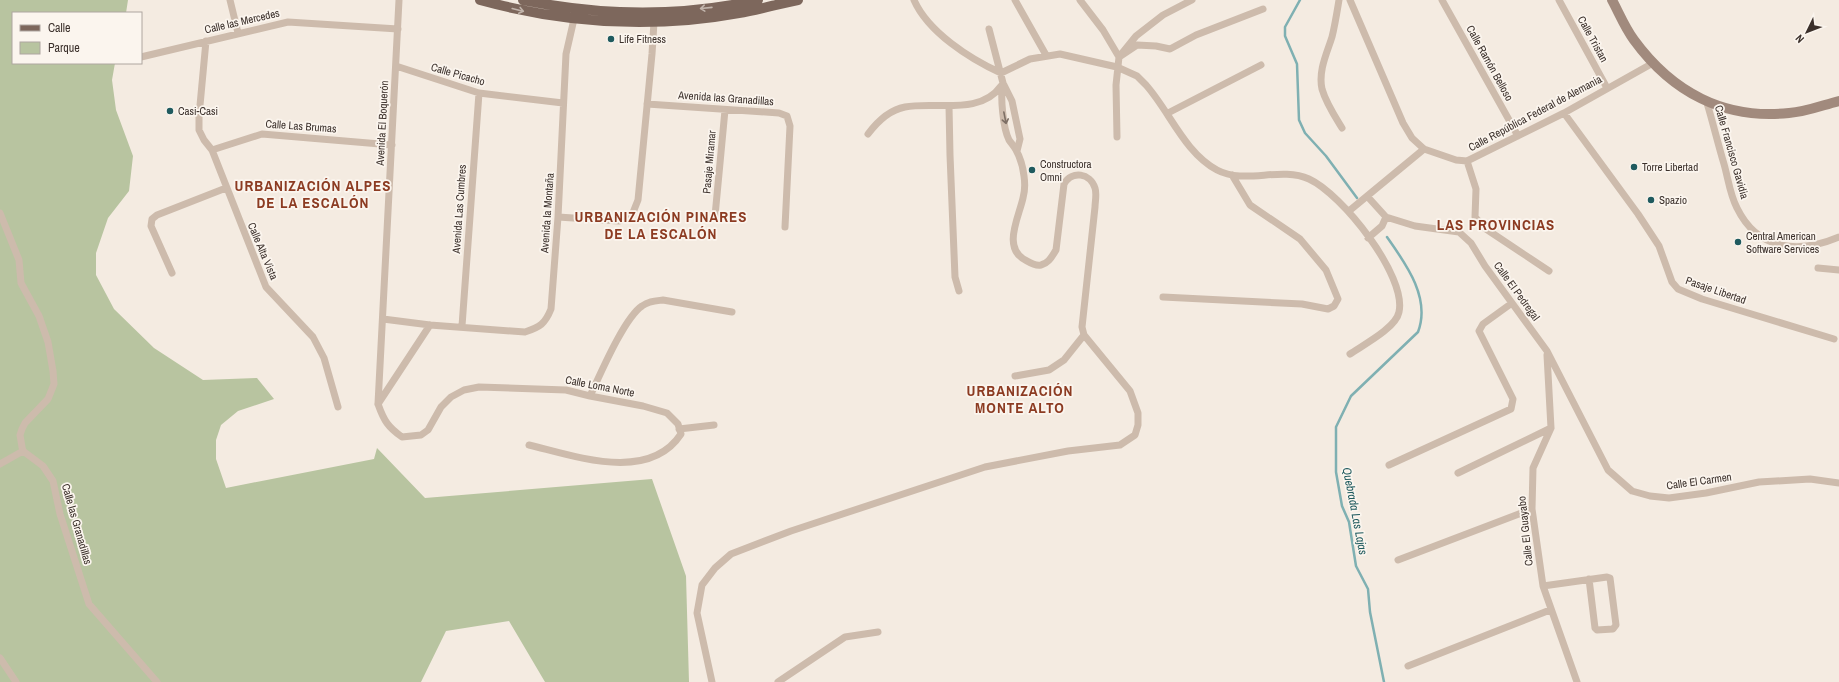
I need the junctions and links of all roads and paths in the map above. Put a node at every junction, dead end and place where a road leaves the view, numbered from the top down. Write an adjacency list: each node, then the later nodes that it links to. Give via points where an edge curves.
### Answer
1 (230, 0): 22 (street)
2 (399, 0): 20 (street, Avenida El Boquerón)
3 (480, 0): 18 (main road, one-way to 18, via 526,12)
4 (523, 0): 16 (main road)
5 (758, 0): 16 (main road, one-way to 16, via 654,13 610,12)
6 (798, 0): 19 (main road, via 738,13)
7 (914, 0): 31 (street, via 934,28 949,41 979,63)
8 (1015, 0): 24 (street)
9 (1080, 0): 26 (street, via 1103,30)
10 (1192, 0): 26 (street, via 1163,15 1136,36)
11 (1339, 0): 43 (street, via 1335,24 1324,59 1322,88 1328,106)
12 (1350, 0): 48 (street, Calle República Federal de Alemania, via 1403,123 1412,138)
13 (1442, 0): 45 (street, Calle Ramón Belloso)
14 (1559, 0): 33 (street, Calle Tristan)
15 (1612, 0): 27 (street, via 1634,39)
16 (575, 4)
17 (1263, 9): 26 (street, via 1170,49 1137,44)
18 (574, 19): 19 (main road); 37 (street, Avenida la Montaña, via 566,54)
19 (654, 22): 38 (street)
20 (398, 29): 22 (street, Calle las Mercedes, via 288,22); 29 (street, Avenida El Boquerón)
21 (990, 29): 31 (street)
22 (238, 33): 23 (street, Calle las Mercedes)
23 (206, 41): 25 (street, Calle las Mercedes); 49 (street, Calle Alta Vista, via 199,116 200,130)
24 (1046, 55): 30 (street, via 1060,54); 31 (street, via 1030,59)
25 (142, 57)
26 (1119, 57): 30 (street)
27 (1653, 63): 33 (street, Calle República Federal de Alemania); 36 (street, via 1675,82)
28 (1261, 65): 42 (street)
29 (396, 66): 34 (street, Calle Picacho); 47 (street, Avenida El Boquerón)
30 (1117, 67): 42 (street, via 1137,76); 46 (street)
31 (1001, 73): 32 (street)
32 (1003, 83): 39 (street, via 995,94 983,102); 50 (street, via 1012,101 1020,139); 50 (street, one-way to 50, via 1001,102 1006,127 1009,139)
33 (1607, 88): 41 (street, Calle República Federal de Alemania)
34 (479, 93): 37 (street, Calle Picacho); 73 (street, Avenida Las Cumbres)
35 (1839, 100): 36 (street, via 1796,112 1771,114 1741,111)
36 (1707, 102): 61 (street, Calle Francisco Gavidia, via 1736,207 1752,229 1764,239 1798,248)
37 (563, 103): 58 (street, Avenida la Montaña)
38 (647, 104): 40 (street, Avenida las Granadillas); 58 (street, via 638,200 632,215 618,221)
39 (949, 106): 44 (street, via 904,107 879,120); 67 (street, via 955,277)
40 (725, 110): 57 (street, Pasaje Miramar); 60 (street, Avenida las Granadillas, via 779,113 787,116 790,126)
41 (1564, 112): 45 (street, Calle República Federal de Alemania); 75 (street, Pasaje Libertad, via 1659,246 1672,282 1678,289 1702,299)
42 (1168, 113): 52 (street, via 1196,154 1218,170)
43 (1342, 128)
44 (868, 134)
45 (1518, 136): 51 (street, Calle República Federal de Alemania)
46 (1116, 137)
47 (392, 145): 49 (street, Calle Las Brumas, via 262,134); 71 (street, Avenida El Boquerón)
48 (1424, 149): 51 (street, Calle República Federal de Alemania); 54 (street)
49 (212, 150): 53 (street, Calle Alta Vista)
50 (1017, 151): 74 (street, via 1025,186 1013,234 1017,253 1024,260 1038,265 1045,264 1052,258 1056,250 1064,184 1067,179 1071,175 1080,174 1091,181 1095,189 1096,207 1082,318)
51 (1467, 161): 65 (street, Calle El Pedregal, via 1476,189 1475,217 1486,229)
52 (1232, 174): 55 (street, via 1283,173 1309,179); 68 (street, via 1250,205 1300,239 1326,270 1338,298 1334,306 1328,309 1302,304)
53 (226, 188): 66 (street, via 152,219 151,226); 81 (street, Calle Alta Vista, via 266,287 313,337 324,358)
54 (1367, 196): 55 (street); 59 (street)
55 (1349, 211): 62 (street)
56 (0, 213): 86 (street, via 19,260 21,283 39,316 53,364 54,384 48,399 22,429 20,435)
57 (715, 216)
58 (558, 217): 73 (street, Avenida la Montaña, via 551,309 547,320 538,328 525,332)
59 (1386, 217): 62 (street, via 1382,226); 69 (street, Calle El Pedregal, via 1415,226 1459,232 1471,243)
60 (784, 227)
61 (1839, 237)
62 (1368, 238): 77 (street, via 1396,281 1400,297 1399,313 1394,323)
63 (1818, 268): 64 (street)
64 (1839, 270)
65 (1549, 271)
66 (172, 273)
67 (959, 291)
68 (1163, 297)
69 (1512, 303): 76 (street, Calle El Pedregal); 88 (street, via 1483,324 1479,331 1513,399 1511,408)
70 (732, 312): 79 (street, via 663,300 652,301 642,306 616,342)
71 (383, 319): 72 (street); 80 (street, Avenida El Boquerón)
72 (430, 325): 73 (street); 80 (street)
73 (462, 326)
74 (1084, 335): 78 (street, via 1064,360 1049,370); 101 (street, via 1130,391 1138,413 1135,435 1120,445 985,466 791,531 731,554 715,568 702,585 697,613)
75 (1834, 339)
76 (1547, 351): 83 (street, Calle El Guayabo); 90 (street, Calle El Carmen, via 1608,470 1632,491 1669,498 1759,482 1810,479)
77 (1350, 354)
78 (1015, 376)
79 (590, 396): 80 (street, Calle Loma Norte, via 566,390 479,387 464,390 451,397 441,407 428,430 421,435 407,437 393,431 385,422); 84 (street, Calle Loma Norte, via 667,413)
80 (378, 404)
81 (338, 407)
82 (714, 425): 84 (street)
83 (1550, 428): 89 (street); 91 (street, Calle El Guayabo, via 1533,468)
84 (680, 429): 85 (street, via 681,434 674,445 662,453 624,463 604,462)
85 (530, 445)
86 (23, 451): 87 (street); 100 (street, Calle las Granadillas, via 42,466 53,481 60,514 89,604)
87 (0, 464)
88 (1389, 466)
89 (1458, 473)
90 (1839, 483)
91 (1532, 509): 92 (street); 94 (street, Calle El Guayabo)
92 (1398, 560)
93 (1589, 579): 93 (street, via 1610,578 1616,625 1613,629 1595,628); 94 (street)
94 (1542, 586): 95 (street, Calle El Guayabo)
95 (1550, 610): 98 (street); 103 (street, Calle El Guayabo)
96 (878, 632): 102 (street, via 845,637)
97 (0, 658): 99 (street)
98 (1408, 666)
99 (16, 682)
100 (156, 682)
101 (712, 682)
102 (778, 682)
103 (1577, 682)

